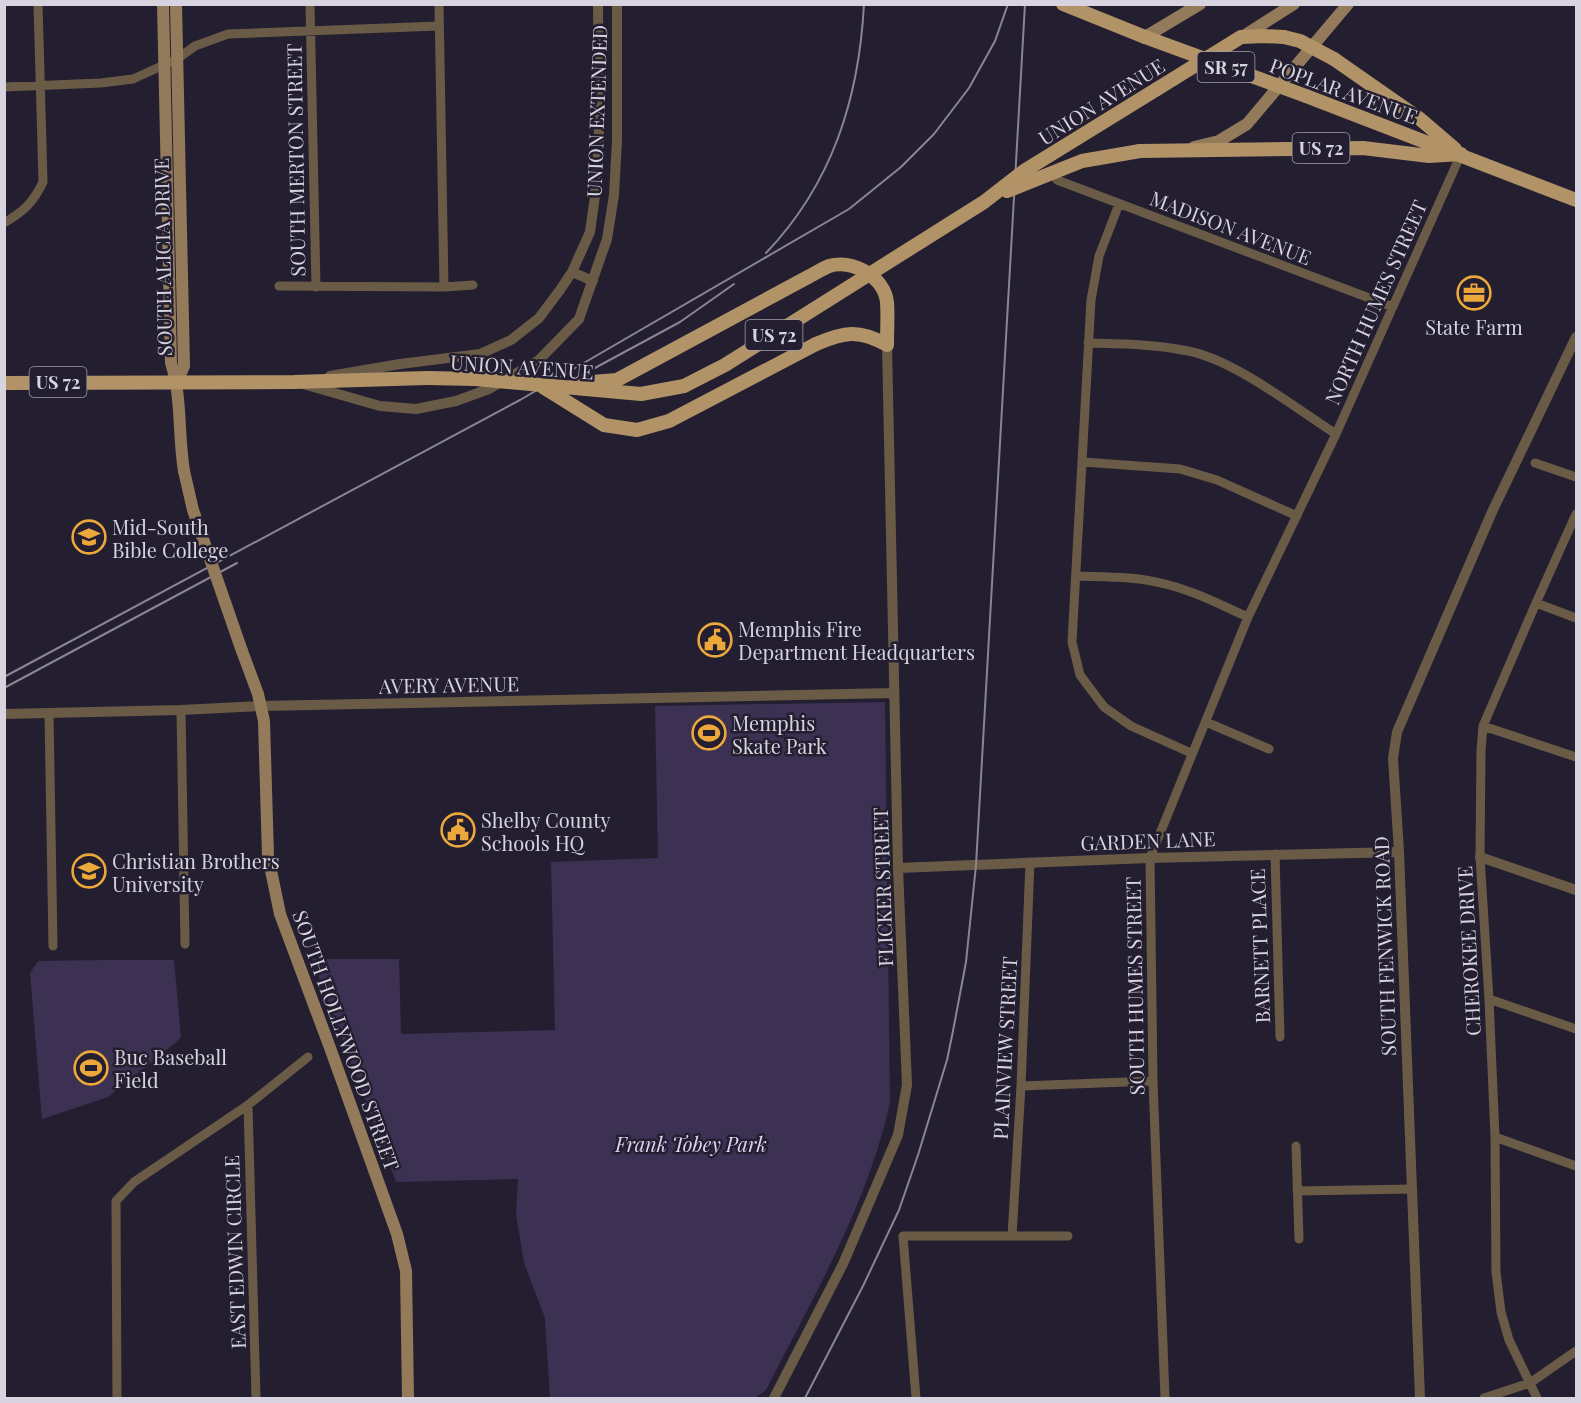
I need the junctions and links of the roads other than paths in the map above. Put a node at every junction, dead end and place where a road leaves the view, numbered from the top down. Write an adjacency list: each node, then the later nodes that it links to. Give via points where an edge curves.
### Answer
1 (38, 4): 18 (street)
2 (163, 4): 12 (main road)
3 (176, 4): 12 (main road)
4 (310, 4): 14 (street, SOUTH MERTON STREET)
5 (439, 4): 13 (street)
6 (598, 4): 20 (street, UNION EXTENDED)
7 (617, 4): 21 (street, UNION EXTENDED)
8 (1063, 4): 15 (main road, POPLAR AVENUE / SR 57)
9 (1200, 4): 15 (main road)
10 (1294, 4): 16 (main road)
11 (1348, 4): 22 (main road, via 1247,124 1219,141)
12 (170, 25): 17 (main road, SOUTH ALICIA DRIVE)
13 (439, 26): 14 (street); 34 (street)
14 (311, 32): 17 (street, via 228,34 195,46); 33 (street, SOUTH MERTON STREET)
15 (1145, 37): 23 (main road, POPLAR AVENUE / SR 57, bridge)
16 (1241, 37): 23 (main road, US 72, bridge, via 1284,37 1317,49 1420,119); 26 (main road, UNION AVENUE / US 72, bridge, via 1024,171)
17 (171, 62): 18 (street, via 133,79); 40 (main road, SOUTH ALICIA DRIVE, via 184,366)
18 (40, 86): 19 (street); 28 (street, via 44,182 23,212)
19 (4, 87)
20 (598, 113): 21 (street); 29 (street, UNION EXTENDED, via 590,232)
21 (617, 114): 30 (street, UNION EXTENDED, via 614,195 607,239)
22 (1181, 150): 23 (main road, US 72, via 1363,148 1429,156); 26 (main road, UNION AVENUE / US 72, bridge, via 1140,151 1067,165)
23 (1461, 154): 25 (main road, POPLAR AVENUE / US 72); 35 (street, NORTH HUMES STREET)
24 (1057, 180): 27 (street, MADISON AVENUE)
25 (1576, 200)
26 (984, 202): 42 (main road, UNION AVENUE / US 72, bridge, via 725,365 684,386 641,394)
27 (1119, 204): 35 (street, MADISON AVENUE); 37 (street, via 1099,256)
28 (4, 223)
29 (572, 272): 30 (street); 41 (street, UNION EXTENDED, via 539,318 511,340 480,354)
30 (593, 280): 41 (street, UNION EXTENDED, via 579,319 539,360 489,389 456,401 416,409 380,406)
31 (473, 285): 34 (street)
32 (279, 286): 33 (street)
33 (316, 287): 34 (street)
34 (444, 287)
35 (1393, 307): 43 (street, NORTH HUMES STREET)
36 (1576, 337): 64 (street, SOUTH FENWICK ROAD, via 1492,512 1398,732 1393,758)
37 (1088, 343): 43 (street, via 1191,351 1232,367); 44 (street)
38 (887, 345): 42 (main road, bridge, via 845,333 816,344 669,421 637,430 604,425); 42 (main road, bridge, via 887,300 882,287 859,269 830,266 617,380); 54 (street, FLICKER STREET)
39 (4, 382): 40 (main road, UNION AVENUE / US 72)
40 (177, 382): 41 (main road, UNION AVENUE / US 72); 55 (main road, SOUTH HOLLYWOOD STREET, bridge, via 180,441 194,510)
41 (294, 382): 42 (main road, UNION AVENUE / US 72, bridge, via 427,378)
42 (541, 386)
43 (1336, 434): 46 (street, NORTH HUMES STREET)
44 (1083, 462): 49 (street, via 1180,469 1217,480); 50 (street)
45 (1535, 463): 47 (street)
46 (1321, 465): 49 (street, SOUTH HUMES STREET)
47 (1576, 477)
48 (1576, 514): 51 (street, CHEROKEE DRIVE)
49 (1297, 516): 52 (street, SOUTH HUMES STREET)
50 (1076, 576): 52 (street, via 1164,583); 62 (street, via 1072,642 1080,675 1104,707 1131,726)
51 (1536, 603): 53 (street); 60 (street, CHEROKEE DRIVE)
52 (1248, 617): 59 (street, SOUTH HUMES STREET)
53 (1576, 618)
54 (894, 693): 55 (street, AVERY AVENUE); 69 (street, FLICKER STREET)
55 (261, 706): 56 (street, AVERY AVENUE); 92 (main road, SOUTH HOLLYWOOD STREET, via 273,887 287,936 397,1234 406,1271)
56 (181, 710): 58 (street, AVERY AVENUE); 71 (street)
57 (4, 714): 58 (street, AVERY AVENUE)
58 (49, 714): 72 (street)
59 (1206, 722): 61 (street); 62 (street, SOUTH HUMES STREET)
60 (1483, 726): 63 (street); 66 (street, CHEROKEE DRIVE)
61 (1269, 749)
62 (1191, 753): 67 (street, SOUTH HUMES STREET)
63 (1576, 758)
64 (1399, 852): 65 (street, GARDEN LANE); 83 (street, SOUTH FENWICK ROAD)
65 (1275, 854): 67 (street, GARDEN LANE); 75 (street, BARNETT PLACE)
66 (1480, 857): 70 (street); 73 (street, CHEROKEE DRIVE)
67 (1150, 858): 68 (street, GARDEN LANE); 77 (street, SOUTH HUMES STREET)
68 (1030, 862): 69 (street, GARDEN LANE); 78 (street, PLAINVIEW STREET)
69 (898, 868): 93 (street, FLICKER STREET, via 907,1085 898,1135 843,1264)
70 (1576, 890)
71 (185, 944)
72 (53, 946)
73 (1489, 999): 74 (street); 80 (street, CHEROKEE DRIVE)
74 (1576, 1029)
75 (1280, 1037)
76 (308, 1057): 79 (street)
77 (1153, 1081): 78 (street); 95 (street, SOUTH HUMES STREET)
78 (1021, 1086): 85 (street, PLAINVIEW STREET)
79 (248, 1105): 90 (street, via 134,1182 116,1201); 91 (street, EAST EDWIN CIRCLE)
80 (1495, 1137): 82 (street); 89 (street, CHEROKEE DRIVE, via 1501,1312 1509,1340)
81 (1296, 1146): 84 (street)
82 (1576, 1166)
83 (1412, 1189): 84 (street); 96 (street, SOUTH FENWICK ROAD)
84 (1297, 1191): 87 (street)
85 (1012, 1236): 86 (street); 94 (street, via 903,1236)
86 (1068, 1236)
87 (1299, 1239)
88 (1576, 1351): 89 (street)
89 (1530, 1383): 97 (street); 98 (street, CHEROKEE DRIVE)
90 (117, 1398)
91 (256, 1398)
92 (408, 1398)
93 (774, 1398)
94 (916, 1398)
95 (1165, 1398)
96 (1420, 1398)
97 (1484, 1398)
98 (1537, 1398)

